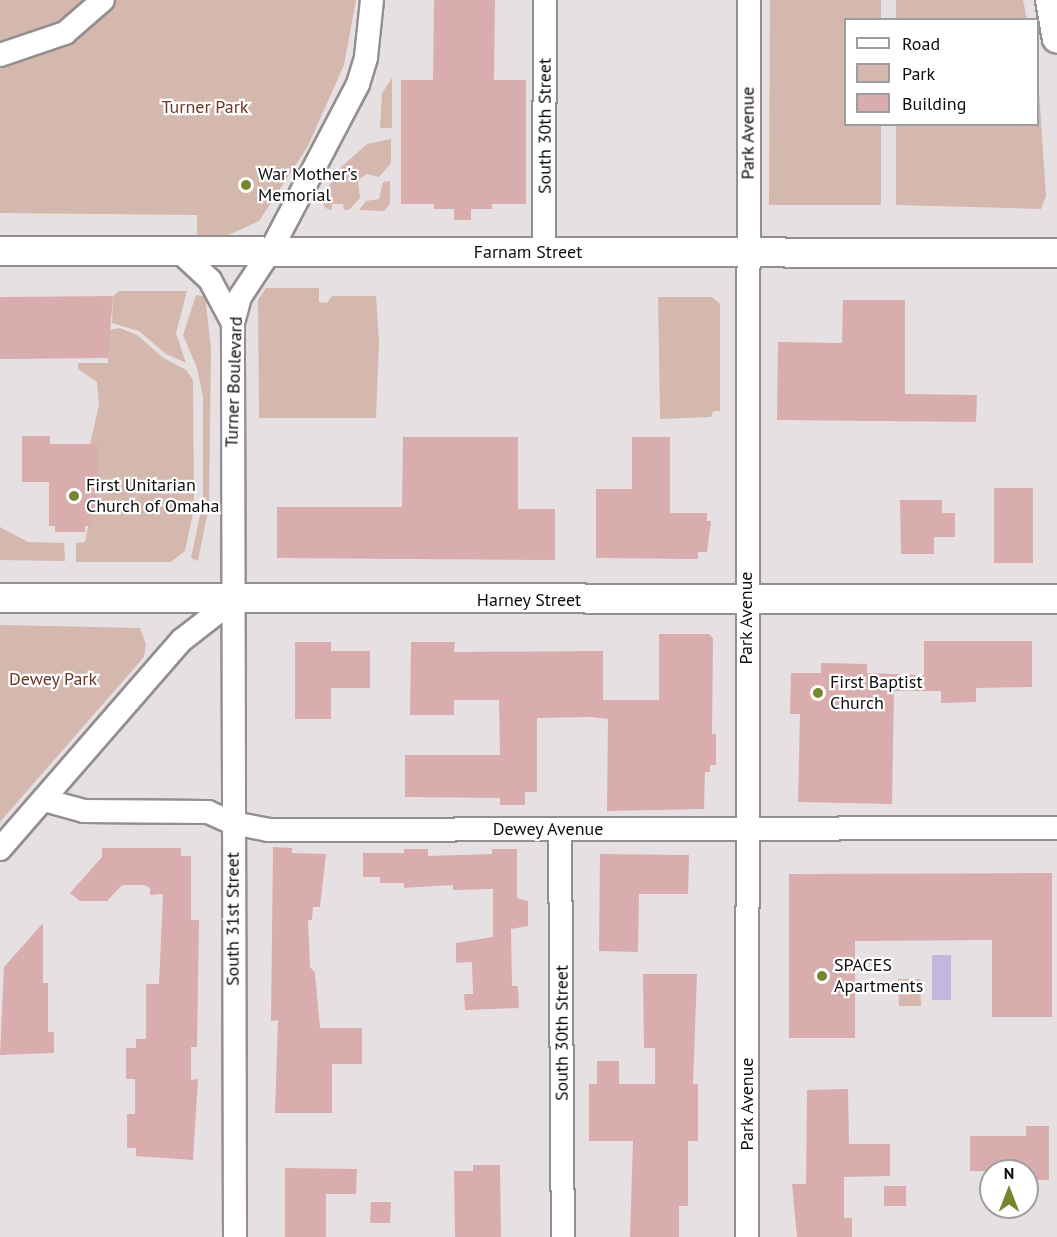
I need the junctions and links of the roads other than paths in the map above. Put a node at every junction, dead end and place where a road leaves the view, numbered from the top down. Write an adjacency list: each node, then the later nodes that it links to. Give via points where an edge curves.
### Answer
1 (103, 0): 7 (street, via 65,33)
2 (372, 0): 8 (street, Turner Boulevard, via 368,48 358,84)
3 (545, 0): 11 (street, South 30th Street)
4 (749, 0): 12 (street, Park Avenue)
5 (1050, 0): 6 (main road)
6 (1057, 38)
7 (0, 55)
8 (271, 250): 10 (main road, Farnam Street); 11 (main road, Farnam Street); 14 (street, Turner Boulevard, via 240,297)
9 (0, 251): 10 (main road, Farnam Street)
10 (180, 252): 14 (street, via 210,280)
11 (544, 252): 12 (main road, Farnam Street)
12 (748, 253): 13 (main road, Farnam Street); 16 (street, Park Avenue)
13 (1057, 253)
14 (233, 323): 18 (street, Turner Boulevard)
15 (0, 598): 18 (main road, Harney Street)
16 (746, 599): 17 (main road, Harney Street); 18 (main road, Harney Street); 23 (street, Park Avenue)
17 (1057, 599)
18 (232, 601): 19 (street, via 182,640); 20 (street, South 31st Street)
19 (44, 800): 20 (street, Dewey Avenue, via 84,810 200,811); 24 (street)
20 (233, 823): 22 (street, Dewey Avenue, via 267,830); 25 (street, South 31st Street)
21 (1057, 828): 23 (street, Dewey Avenue)
22 (560, 829): 23 (street, Dewey Avenue); 26 (street, South 30th Street)
23 (747, 829): 27 (street, Park Avenue)
24 (0, 849)
25 (235, 1237)
26 (563, 1237)
27 (747, 1237)

